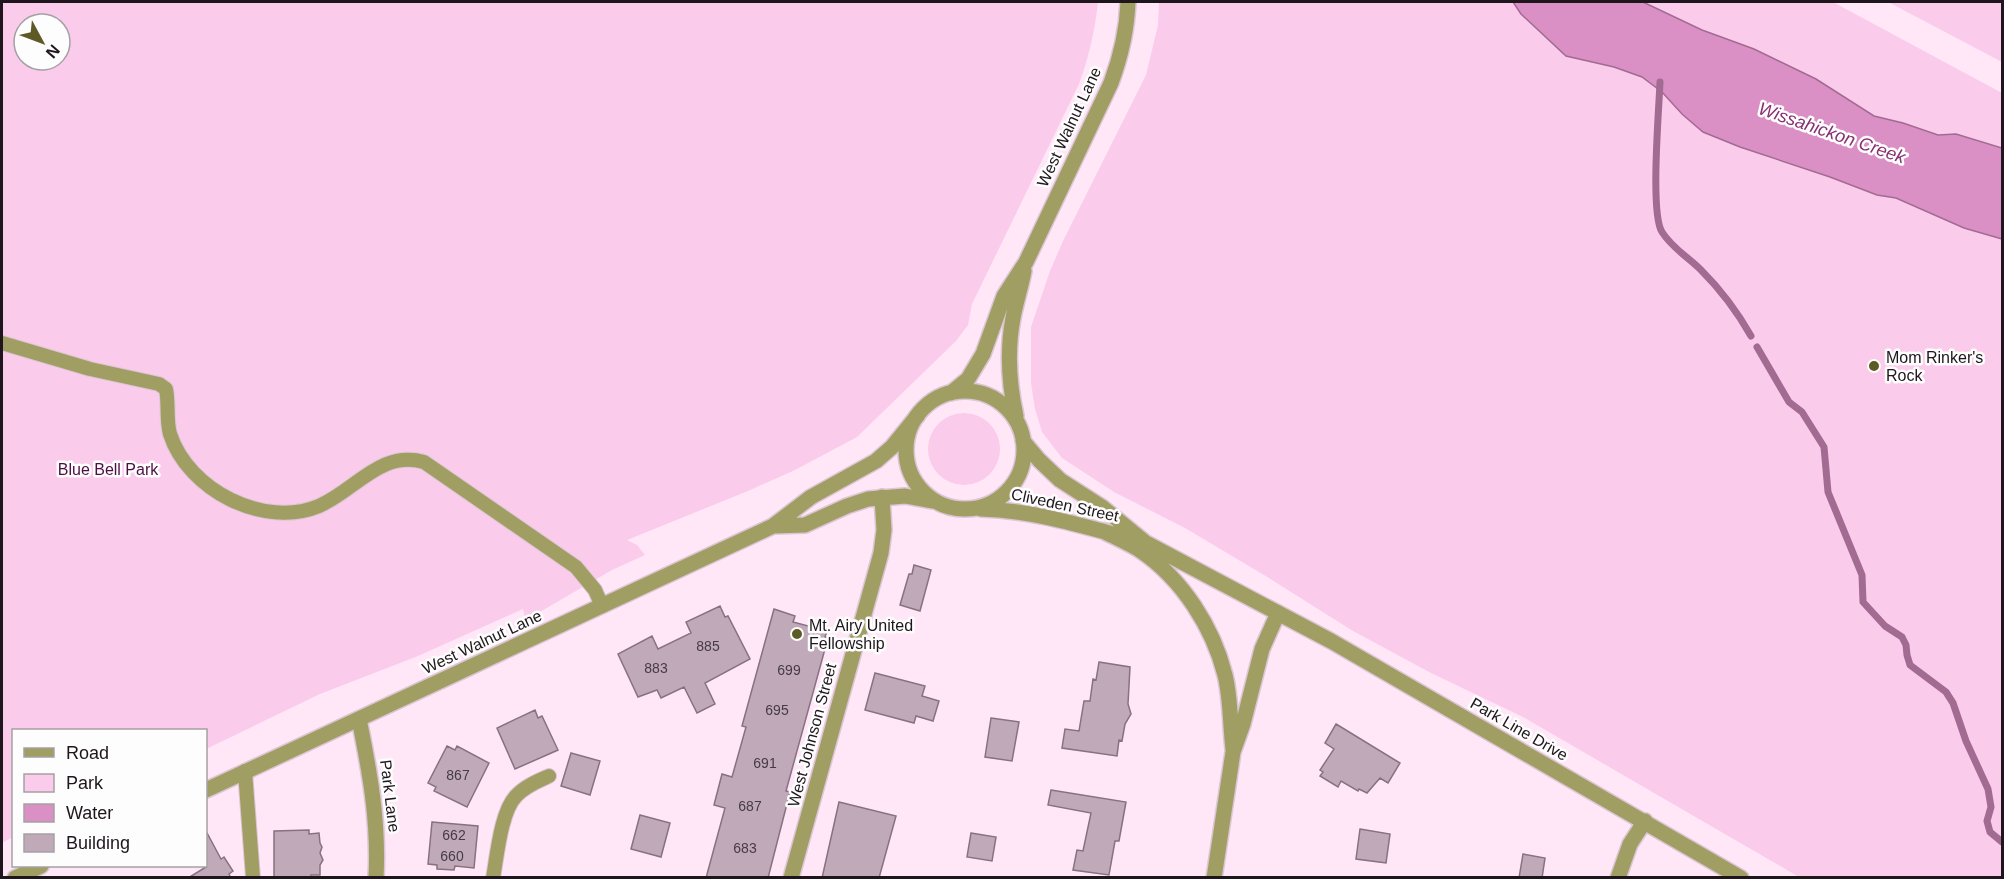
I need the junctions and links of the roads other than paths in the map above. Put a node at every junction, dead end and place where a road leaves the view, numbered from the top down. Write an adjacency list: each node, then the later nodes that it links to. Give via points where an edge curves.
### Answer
1 (1128, 2): 2 (street, West Walnut Lane, via 1125,37 1111,83)
2 (1026, 262): 4 (street, West Walnut Lane, via 1004,296 977,367); 6 (street, West Walnut Lane, via 1010,352 1011,390)
3 (2, 344): 13 (lane, via 159,384 166,389 170,436 194,473 211,488 250,508 293,513 341,494 382,465 404,459 424,462 576,567 595,590)
4 (951, 393): 5 (street, via 933,401); 6 (street, via 975,391 997,399 1013,416)
5 (918, 415): 8 (street, via 907,437 907,463 918,486); 10 (street, West Walnut Lane, via 876,461 811,497)
6 (1021, 434): 9 (street, via 1022,467 1009,490); 12 (street, Cliveden Street, via 1048,470)
7 (882, 497): 8 (street, West Walnut Lane, via 905,496); 10 (street, West Walnut Lane, via 847,506 805,525); 25 (street, West Johnson Street, via 882,547)
8 (938, 502): 9 (street)
9 (975, 509): 11 (street, Cliveden Street, via 1044,516)
10 (773, 526): 13 (street, West Walnut Lane)
11 (1103, 531): 12 (street, Cliveden Street); 16 (street, via 1139,549 1164,570 1179,585 1208,629 1225,677)
12 (1146, 543): 14 (street, Cliveden Street)
13 (602, 606): 15 (street, West Walnut Lane)
14 (1278, 613): 16 (street, via 1259,658 1244,724); 20 (street, Park Line Drive)
15 (359, 719): 17 (street, West Walnut Lane); 21 (street, Park Lane, via 376,811)
16 (1233, 752): 26 (street)
17 (245, 771): 19 (street, West Walnut Lane); 22 (lane)
18 (549, 776): 24 (lane, via 514,797 506,814)
19 (207, 790)
20 (1645, 821): 27 (street, via 1630,844); 28 (street, Park Line Drive)
21 (376, 877): 23 (lane)
22 (253, 878)
23 (381, 878)
24 (493, 878)
25 (791, 878)
26 (1214, 878)
27 (1618, 878)
28 (1742, 878)

